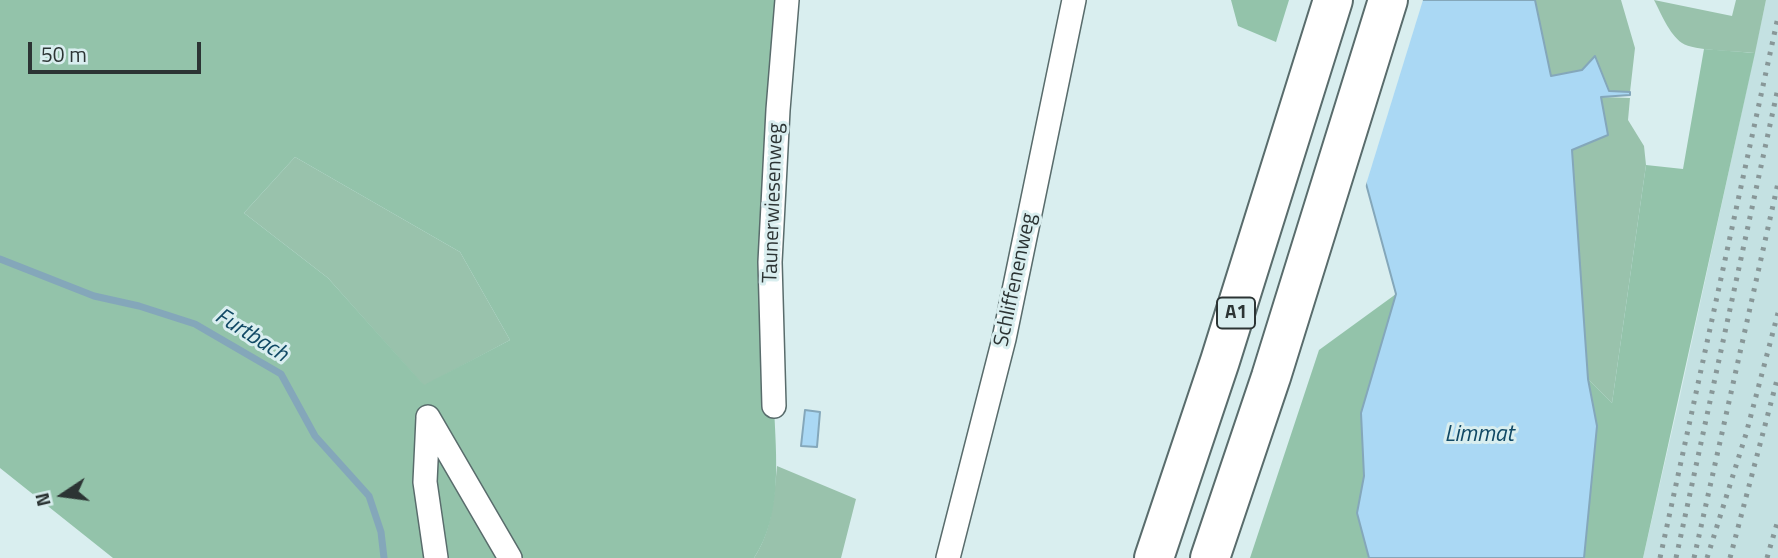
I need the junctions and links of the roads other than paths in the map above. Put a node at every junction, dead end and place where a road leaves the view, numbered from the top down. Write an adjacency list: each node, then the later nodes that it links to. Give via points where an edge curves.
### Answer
1 (787, 0): 5 (street, Taunerwiesenweg, via 770,262)
2 (1074, 0): 8 (street, Schliffenenweg, via 1004,339)
3 (1334, 0): 9 (highway, A1)
4 (1388, 0): 10 (highway, A1)
5 (774, 407)
6 (436, 558): 7 (street, via 425,482 428,417)
7 (510, 558)
8 (948, 558)
9 (1154, 558)
10 (1210, 558)

